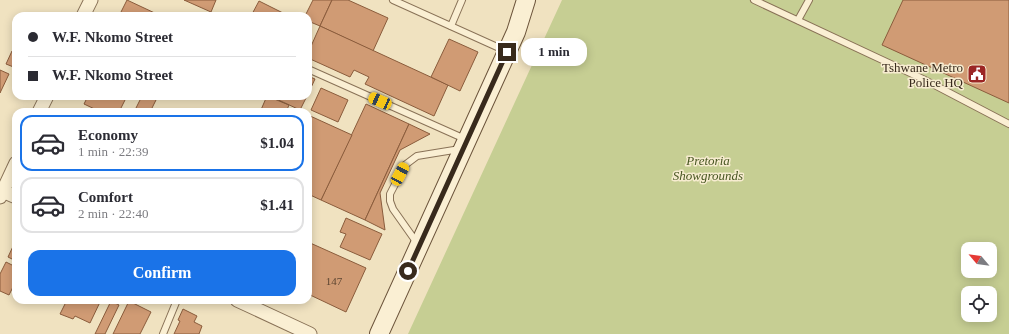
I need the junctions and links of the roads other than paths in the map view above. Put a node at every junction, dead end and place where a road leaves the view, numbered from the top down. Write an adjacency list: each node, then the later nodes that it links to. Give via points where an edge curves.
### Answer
1 (91, 0): 8 (street)
2 (393, 0): 10 (lane)
3 (462, 0): 10 (lane)
4 (526, 0): 11 (main road)
5 (536, 0): 11 (main road)
6 (754, 0): 9 (lane)
7 (809, 0): 9 (lane)
8 (85, 12)
9 (798, 20): 14 (lane, via 923,79)
10 (451, 26): 12 (lane)
11 (516, 32): 12 (main road)
12 (507, 52): 15 (main road)
13 (312, 71): 15 (lane)
14 (1009, 124)
15 (465, 144): 19 (main road); 19 (lane, via 417,156 405,165 390,194 393,209)
16 (12, 171): 17 (street)
17 (1, 193): 18 (street)
18 (12, 196)
19 (420, 246): 24 (main road)
20 (175, 304): 22 (lane)
21 (246, 304): 23 (street)
22 (163, 334)
23 (310, 334)
24 (379, 334)

